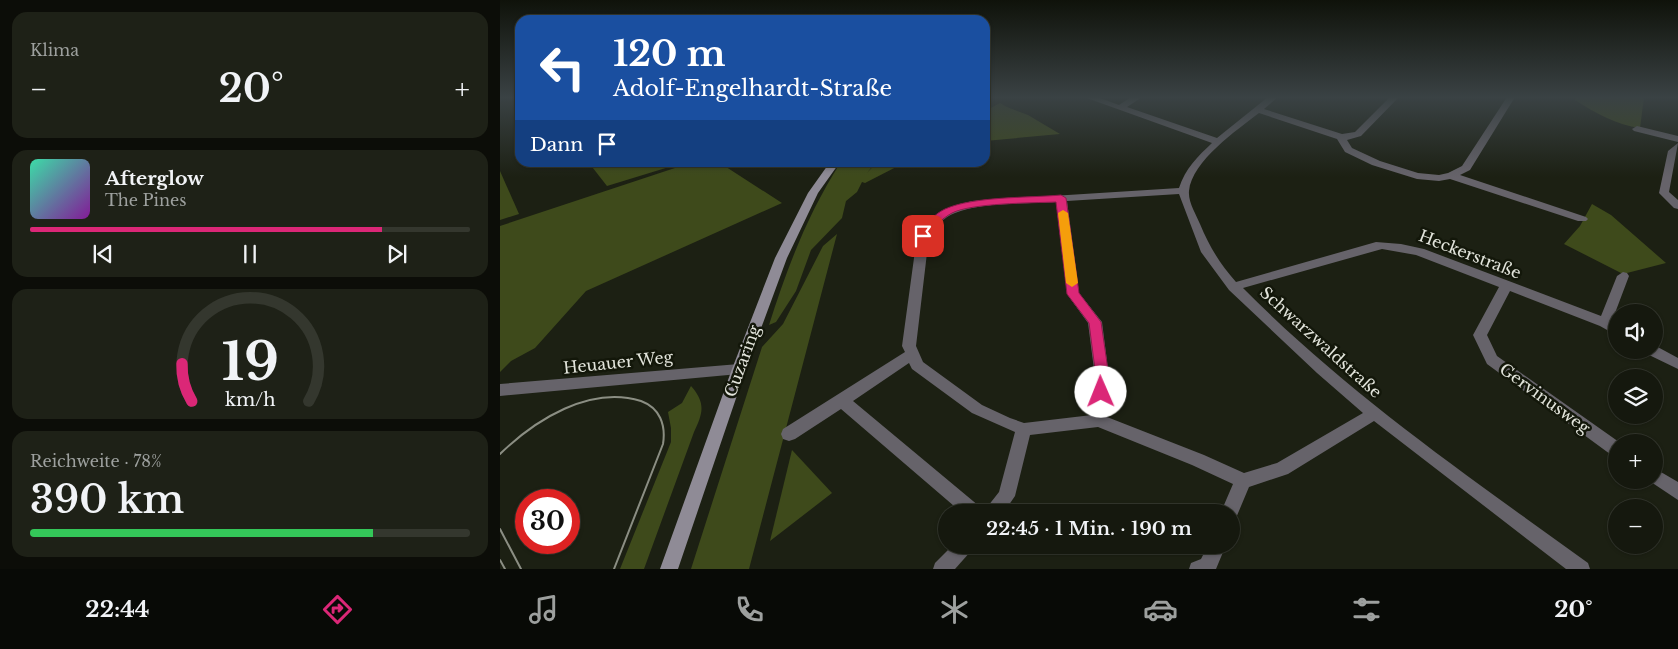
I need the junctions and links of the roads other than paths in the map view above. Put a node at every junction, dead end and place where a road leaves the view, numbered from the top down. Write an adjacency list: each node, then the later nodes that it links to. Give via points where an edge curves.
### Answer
1 (1166, 124): 9 (street)
2 (1242, 124): 9 (street)
3 (1300, 124): 7 (street)
4 (1368, 124): 7 (street, via 1350,138)
5 (1494, 124): 12 (street, via 1466,168)
6 (1637, 129): 8 (street)
7 (1341, 137): 12 (street, via 1348,150 1376,163 1417,176)
8 (1678, 139)
9 (1220, 142): 13 (street, via 1203,155 1190,172)
10 (1678, 146): 15 (street, via 1673,151 1664,193)
11 (831, 167): 25 (main road, Cuzaring, via 813,193 781,258)
12 (1451, 176): 16 (street)
13 (1184, 191): 14 (street); 19 (street, Schwarzwaldstraße, via 1187,207 1201,238 1213,261)
14 (1061, 198): 22 (street, via 972,204 948,211 932,224 923,236 909,346); 29 (street, via 1073,294 1095,322 1102,377)
15 (1678, 206)
16 (1582, 219)
17 (1623, 276): 20 (street, Heckerstraße)
18 (1506, 286): 19 (street, Heckerstraße, via 1412,249 1385,245); 21 (street, Heckerstraße); 32 (street, Gervinusweg, via 1480,335 1492,360)
19 (1233, 287): 28 (street, Schwarzwaldstraße, via 1314,363)
20 (1616, 304)
21 (1608, 325)
22 (912, 354): 27 (street); 30 (street, via 917,365 977,409)
23 (1663, 356): 24 (street)
24 (1678, 364)
25 (739, 369): 26 (street, Heuauer Weg); 41 (main road, Cuzaring)
26 (500, 390)
27 (842, 401): 31 (street); 36 (street)
28 (1375, 413): 33 (street, via 1282,469); 44 (street, Schwarzwaldstraße)
29 (1099, 421): 30 (street); 33 (street)
30 (1024, 428): 37 (street, via 1007,496)
31 (789, 434)
32 (1608, 443)
33 (1243, 481): 38 (street)
34 (1663, 481): 35 (street)
35 (1678, 492)
36 (964, 504)
37 (1000, 504)
38 (1233, 504)
39 (956, 554): 42 (street)
40 (1212, 554): 43 (street)
41 (669, 569)
42 (942, 569)
43 (1205, 569)
44 (1581, 569)

